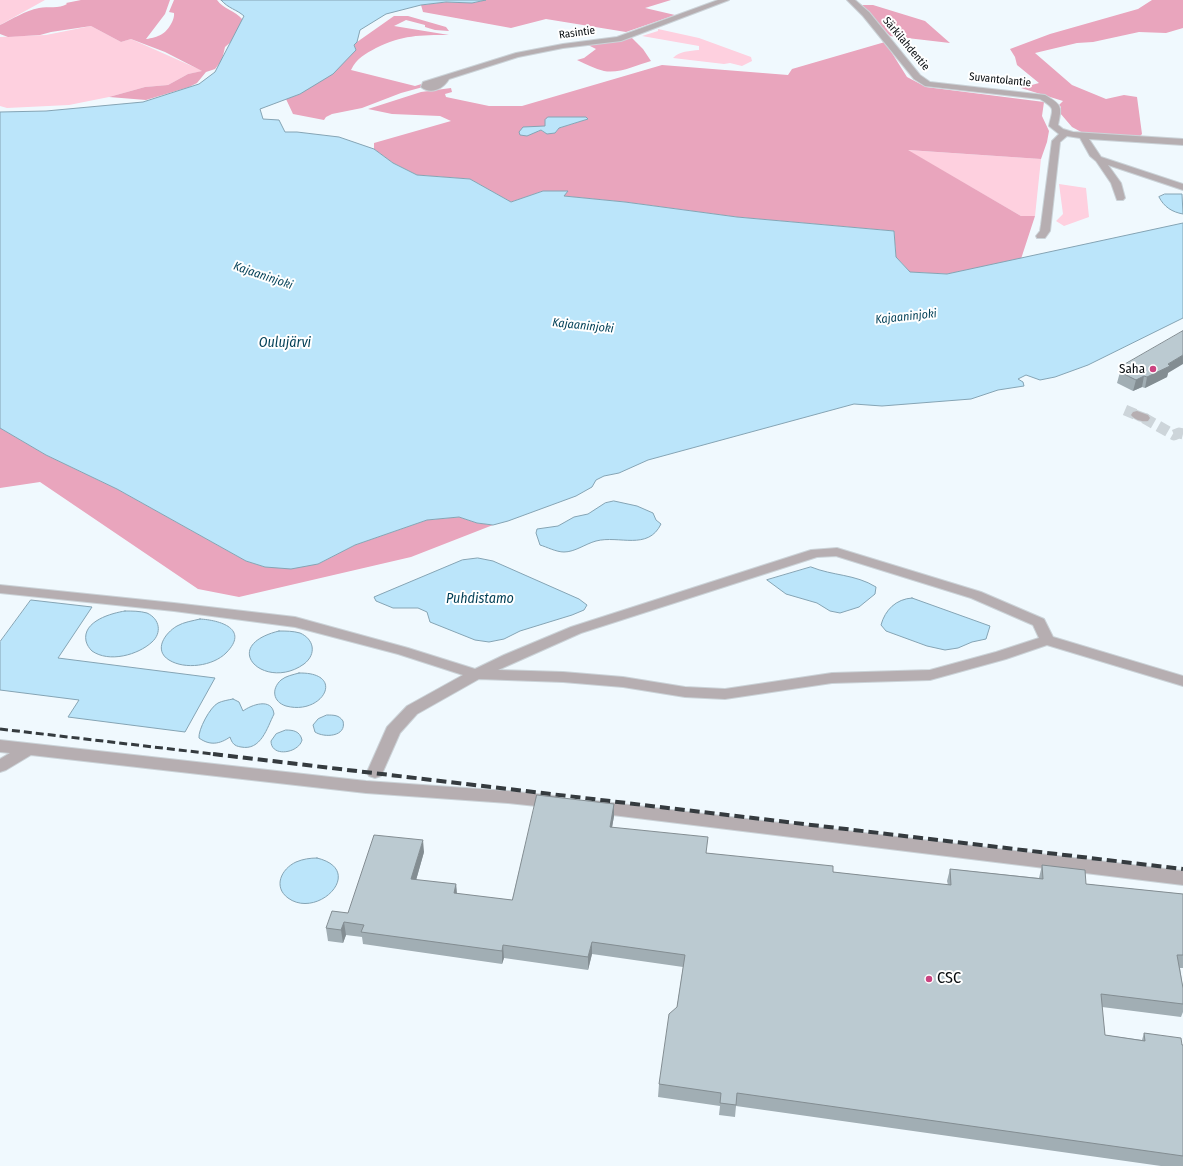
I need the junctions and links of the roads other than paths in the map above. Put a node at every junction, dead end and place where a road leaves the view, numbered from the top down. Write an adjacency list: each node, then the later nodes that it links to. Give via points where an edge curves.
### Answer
1 (725, 0): 3 (street, Rasintie, via 618,39 516,55 445,78 438,87 425,87)
2 (851, 0): 4 (street, Särkilahdentie, via 866,14 918,77)
3 (430, 83)
4 (928, 84): 5 (street, Suvantolantie, via 1042,97 1055,105 1057,110 1053,126)
5 (1067, 133): 6 (street); 11 (street, via 1056,141 1046,227)
6 (1083, 136): 7 (street); 8 (street, via 1092,154)
7 (1183, 142)
8 (1098, 159): 9 (street); 10 (street, via 1116,183)
9 (1183, 187)
10 (1120, 198)
11 (1041, 236)
12 (0, 589): 14 (street, via 295,622)
13 (1046, 640): 14 (street, via 994,658 930,675 832,678 725,694 685,692 623,682 562,677); 14 (street, via 1039,622 976,595 837,552 825,552 576,630); 15 (street)
14 (476, 674): 19 (street, via 412,710 393,731)
15 (1183, 681)
16 (0, 746): 17 (street)
17 (28, 749): 18 (street); 20 (street, via 366,787 574,804)
18 (0, 766)
19 (375, 772)
20 (1183, 878)

